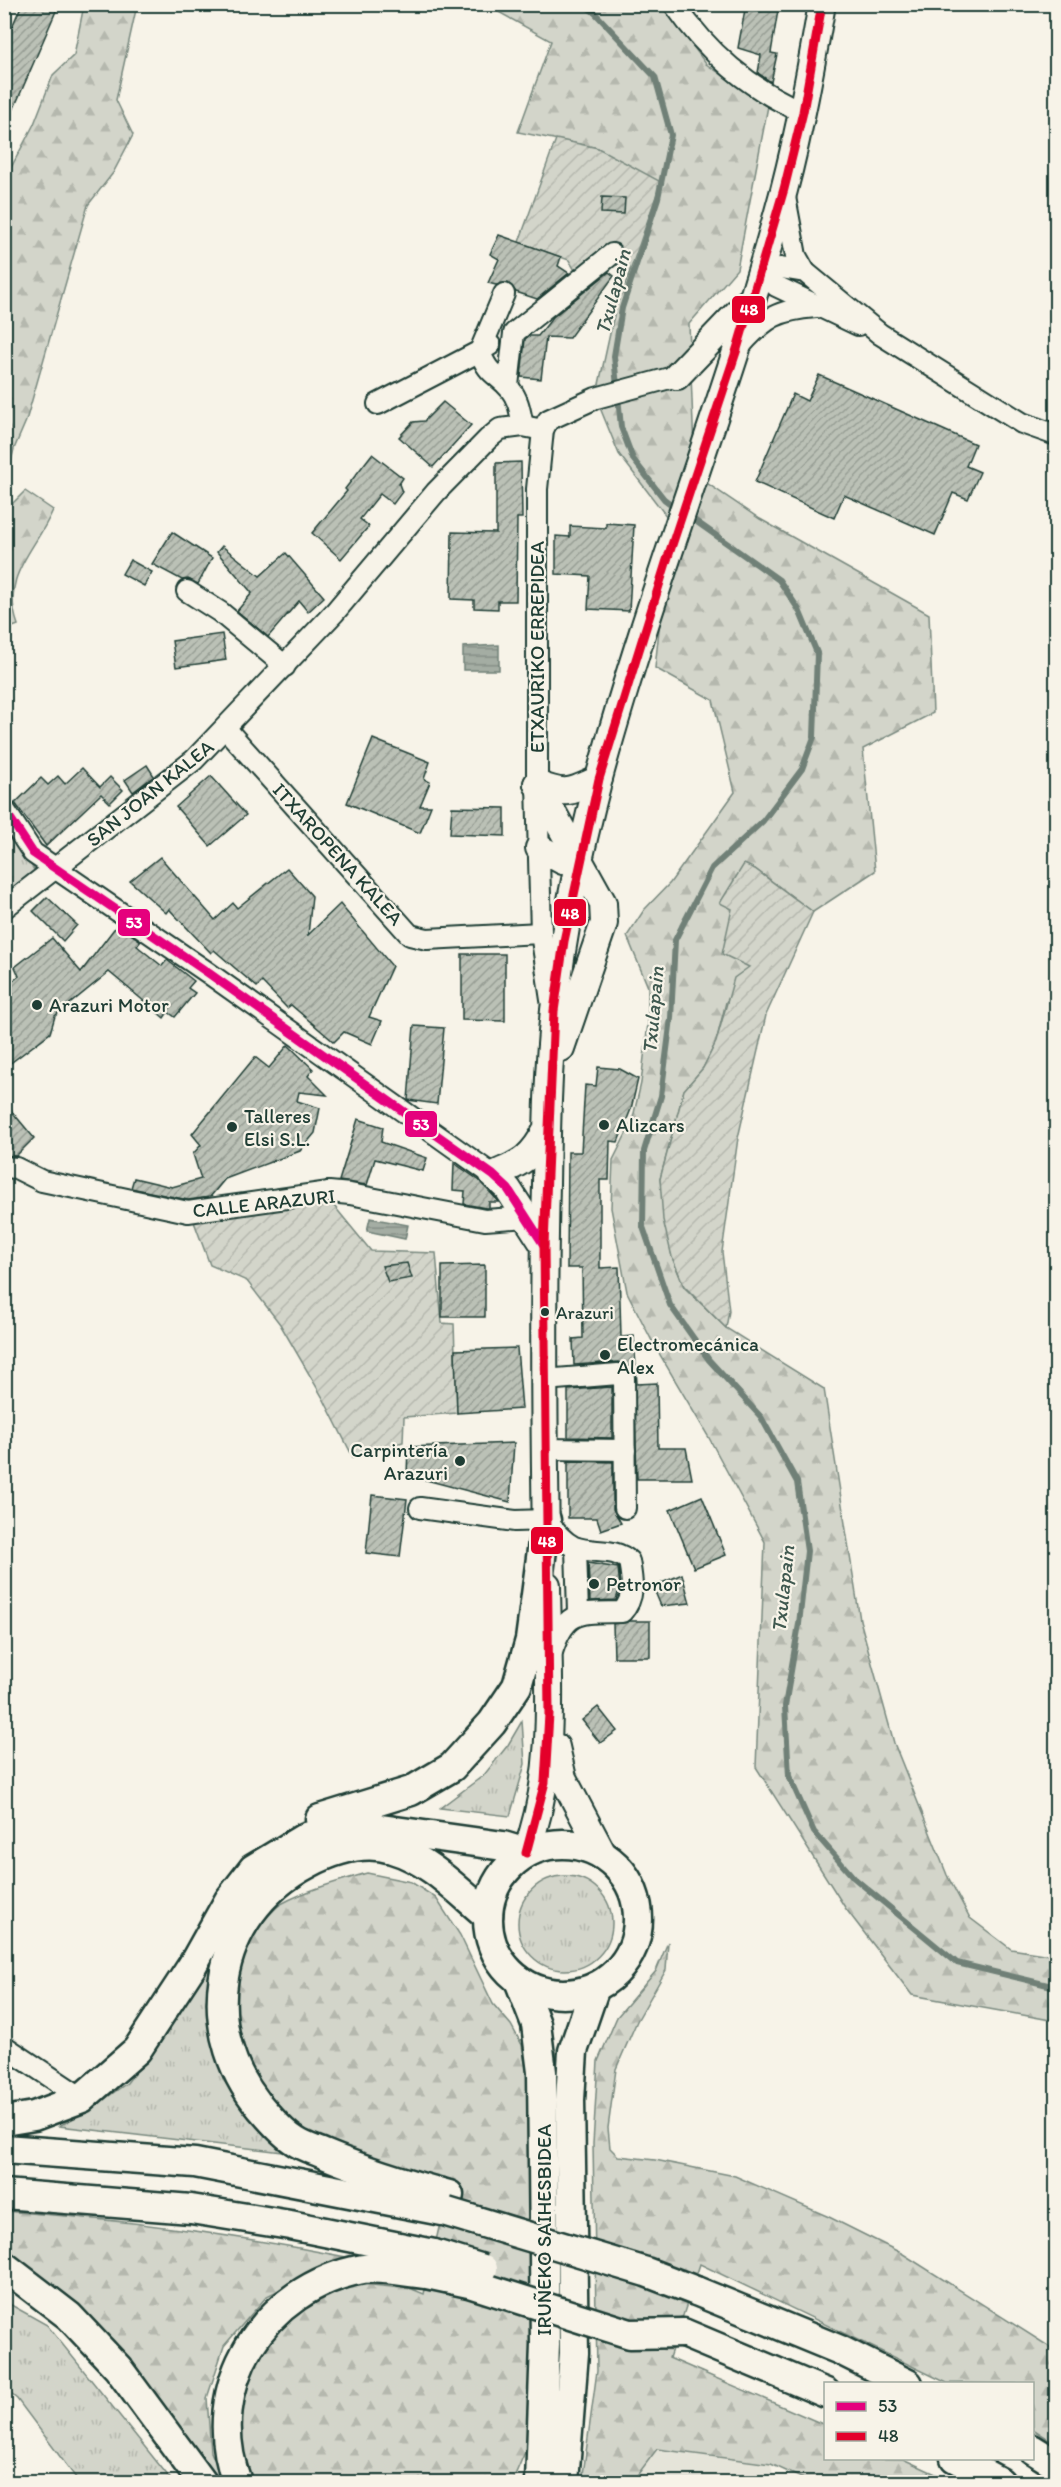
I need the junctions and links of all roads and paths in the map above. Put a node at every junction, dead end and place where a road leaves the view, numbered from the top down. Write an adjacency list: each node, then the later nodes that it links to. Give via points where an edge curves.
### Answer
1 (674, 4): 3 (street, via 716,54 756,89)
2 (822, 4): 3 (main road)
3 (803, 112): 4 (main road)
4 (784, 189): 6 (main road); 7 (street, via 796,256)
5 (612, 254): 11 (street)
6 (761, 270): 7 (street); 9 (main road); 10 (street, via 776,286)
7 (805, 272): 12 (street)
8 (504, 294): 14 (street)
9 (753, 296): 13 (main road); 15 (main road)
10 (817, 307): 12 (street); 13 (street, via 773,315)
11 (514, 333): 14 (street); 17 (street)
12 (880, 334): 21 (street, via 1022,423)
13 (737, 349): 16 (main road)
14 (480, 351): 17 (street, via 484,364); 18 (street)
15 (669, 378): 16 (main road); 20 (street, via 596,398 548,420)
16 (728, 378): 25 (main road)
17 (508, 386): 19 (street, via 517,399)
18 (378, 404)
19 (523, 426): 20 (street, SAN JOAN KALEA); 23 (street, SAN JOAN KALEA, via 501,429 488,439 436,492)
20 (543, 430): 26 (street, ETXAURIKO ERREPIDEA, via 537,489)
21 (1056, 435)
22 (187, 591): 23 (street, via 220,612)
23 (285, 666): 24 (street, SAN JOAN KALEA)
24 (226, 729): 30 (street, SAN JOAN KALEA, via 194,760); 32 (street, ITXAROPENA KALEA, via 410,935 427,939)
25 (599, 779): 26 (main road, via 570,793); 29 (main road)
26 (537, 784): 28 (street, ETXAURIKO ERREPIDEA); 29 (main road)
27 (4, 809): 30 (street, via 33,853)
28 (539, 848): 29 (main road, via 563,861); 32 (street, ETXAURIKO ERREPIDEA)
29 (580, 864): 33 (main road); 34 (main road, via 603,903 604,923)
30 (56, 870): 31 (street, SAN JOAN KALEA); 37 (street, via 216,978)
31 (4, 909)
32 (541, 933): 33 (street, ETXAURIKO ERREPIDEA)
33 (554, 1011): 34 (main road)
34 (550, 1079): 35 (main road)
35 (547, 1128): 37 (main road, via 527,1160); 38 (main road)
36 (10, 1167): 39 (street, CALLE ARAZURI, via 42,1181 188,1212 328,1192 485,1220)
37 (500, 1182): 38 (main road, via 531,1190); 39 (main road)
38 (546, 1183): 40 (main road)
39 (527, 1217): 40 (main road)
40 (544, 1245): 41 (main road)
41 (544, 1380): 42 (main road); 43 (street, via 618,1374 624,1377)
42 (545, 1449): 43 (street); 46 (main road)
43 (625, 1450): 45 (street)
44 (420, 1508): 46 (street, via 506,1520)
45 (626, 1508)
46 (546, 1520): 47 (street); 49 (main road); 53 (highway, via 530,1640 517,1686 492,1723 452,1767 411,1791 324,1817 295,1831)
47 (576, 1548): 48 (street); 48 (street, via 621,1553 630,1560 633,1584 630,1604 622,1612)
48 (578, 1613): 49 (street, via 559,1631)
49 (548, 1665): 50 (main road)
50 (549, 1714): 51 (main road, via 545,1782); 52 (main road, via 563,1778)
51 (526, 1853): 52 (highway, via 549,1845 573,1844); 53 (highway, via 503,1846 378,1828 340,1828 306,1837); 54 (highway, via 498,1881)
52 (604, 1856): 56 (highway, via 629,1882 636,1901 638,1927 624,1963)
53 (253, 1869): 58 (highway, via 229,1900 137,2050)
54 (488, 1916): 55 (highway, via 495,1952); 62 (highway, via 420,1860 391,1848 363,1845 326,1854 288,1874 264,1895 233,1940 221,1989 223,2025 232,2063 251,2098 295,2142)
55 (519, 1980): 56 (highway, via 553,1994); 65 (highway, IRUÑEKO SAIHESBIDEA, via 536,2025 542,2072)
56 (595, 1988): 75 (highway, IRUÑEKO SAIHESBIDEA, via 573,2051 570,2100 574,2353)
57 (4, 2046): 58 (street)
58 (82, 2098): 59 (highway, via 34,2116)
59 (4, 2121)
60 (4, 2149): 62 (highway, via 195,2163)
61 (4, 2194): 63 (highway, via 191,2209 290,2225)
62 (448, 2204): 66 (highway, bridge, via 696,2291 840,2350)
63 (430, 2264): 67 (highway, bridge, via 576,2296 683,2333); 72 (highway, via 366,2269 328,2278 292,2298 266,2322 238,2364 228,2406 226,2436)
64 (4, 2266): 71 (highway, via 69,2316 118,2368)
65 (545, 2343): 73 (highway, via 536,2430); 74 (highway, IRUÑEKO SAIHESBIDEA)
66 (904, 2382)
67 (824, 2393)
68 (1034, 2450): 70 (highway)
69 (960, 2460): 76 (highway)
70 (1056, 2464)
71 (202, 2482)
72 (237, 2482)
73 (523, 2482)
74 (540, 2482)
75 (564, 2482)
76 (1000, 2482)

